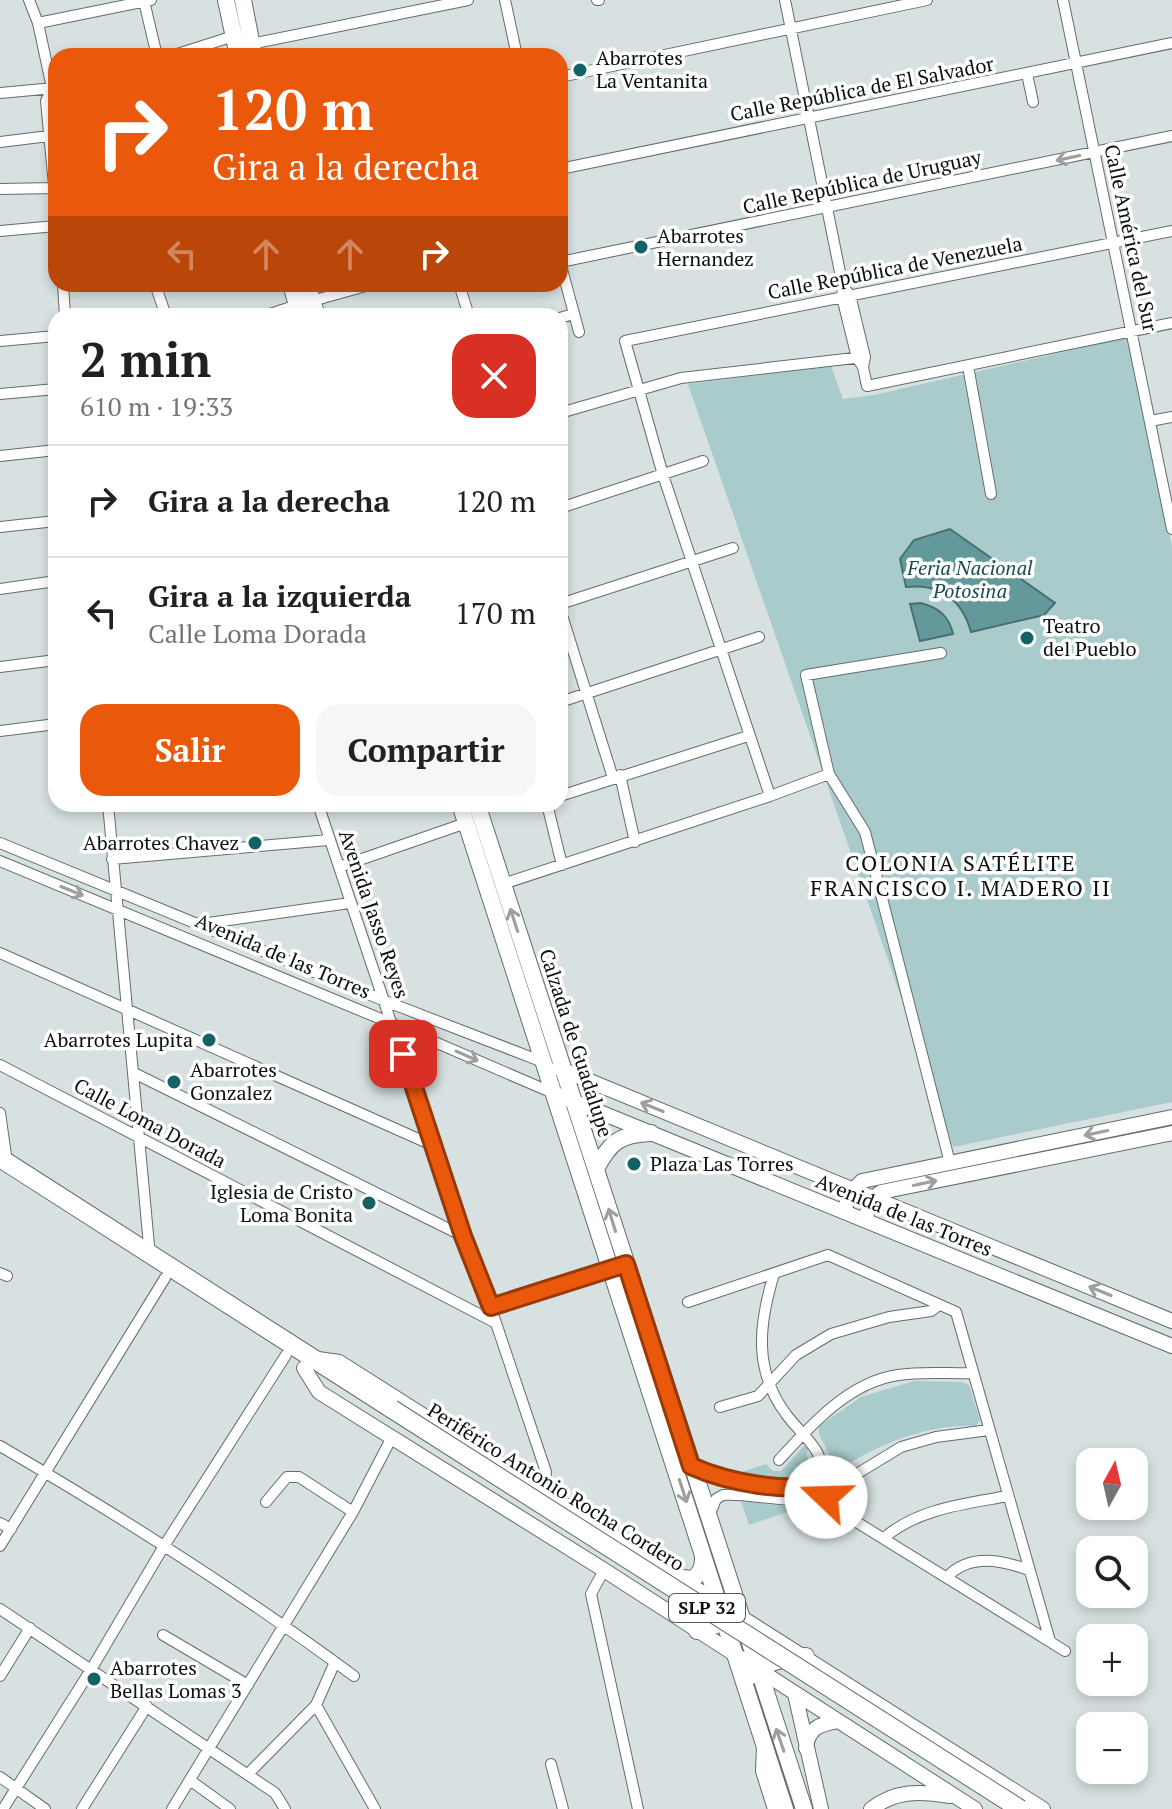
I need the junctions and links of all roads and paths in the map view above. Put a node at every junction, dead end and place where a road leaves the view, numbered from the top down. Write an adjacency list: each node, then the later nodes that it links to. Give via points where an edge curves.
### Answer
1 (29, 0): 10 (street)
2 (226, 0): 12 (main road)
3 (243, 0): 17 (main road)
4 (468, 0): 18 (street)
5 (505, 0): 19 (street)
6 (785, 0): 11 (street)
7 (927, 0): 11 (street)
8 (1063, 0): 21 (street, Calle América del Sur)
9 (147, 1): 10 (street); 14 (street)
10 (38, 23): 20 (street)
11 (790, 28): 23 (street); 28 (street)
12 (234, 36): 15 (street); 16 (main road)
13 (1172, 43): 21 (street, Calle República de El Salvador)
14 (156, 48)
15 (196, 48)
16 (236, 48)
17 (252, 48)
18 (261, 48)
19 (515, 48)
20 (48, 64)
21 (1077, 64): 22 (street, Calle República de El Salvador); 33 (street, Calle América del Sur)
22 (1027, 74): 27 (street); 28 (street, Calle República de El Salvador)
23 (568, 75)
24 (48, 89): 25 (street)
25 (0, 93)
26 (48, 98): 29 (street)
27 (1033, 102)
28 (809, 117): 34 (street, Calle República de El Salvador); 37 (street)
29 (48, 124)
30 (48, 136): 32 (street)
31 (1172, 136): 33 (street, Calle República de Uruguay)
32 (0, 142)
33 (1095, 152): 37 (street, Calle República de Uruguay, one-way to 37); 41 (street, Calle América del Sur)
34 (568, 167)
35 (48, 188): 36 (street)
36 (0, 189)
37 (828, 208): 42 (street, Calle República de Uruguay); 45 (street)
38 (48, 227): 39 (street)
39 (0, 231)
40 (1172, 231): 41 (street, Calle República de Venezuela)
41 (1113, 243): 45 (street, Calle República de Venezuela); 51 (street, Calle América del Sur)
42 (568, 260)
43 (353, 292): 46 (street)
44 (568, 292): 47 (street)
45 (845, 293): 54 (street); 57 (street, Calle República de Venezuela, via 625,341)
46 (312, 308)
47 (573, 314): 48 (street); 50 (street)
48 (568, 316)
49 (1172, 323): 51 (street)
50 (579, 332)
51 (1131, 332): 55 (street); 61 (street, Calle América del Sur)
52 (48, 337): 53 (street)
53 (0, 341)
54 (862, 360): 55 (street, via 867,386); 57 (street, via 681,378)
55 (968, 366): 66 (street)
56 (48, 390): 58 (street)
57 (638, 390): 59 (street); 65 (street)
58 (0, 394)
59 (568, 411)
60 (1172, 417): 61 (street)
61 (1150, 421): 68 (street, Calle América del Sur)
62 (48, 451): 63 (street)
63 (0, 456)
64 (703, 461): 65 (street)
65 (663, 475): 67 (street); 73 (street)
66 (991, 494)
67 (568, 505)
68 (1170, 510): 71 (street, Calle América del Sur)
69 (48, 522): 70 (street)
70 (0, 527)
71 (1172, 529)
72 (733, 548): 73 (street)
73 (693, 561): 76 (street); 79 (street)
74 (48, 582): 75 (street)
75 (0, 589)
76 (568, 603)
77 (568, 632): 83 (street)
78 (759, 637): 79 (street)
79 (722, 649): 83 (street); 87 (street)
80 (941, 653): 88 (street, via 806,675)
81 (48, 661): 82 (street)
82 (0, 667)
83 (587, 693): 84 (street); 89 (street)
84 (568, 699)
85 (48, 725): 86 (street)
86 (0, 731)
87 (748, 736): 89 (street); 91 (street)
88 (829, 774): 91 (street); 131 (street, via 865,832)
89 (616, 776): 90 (street); 99 (street)
90 (568, 793)
91 (770, 796): 99 (street)
92 (109, 812): 101 (street)
93 (320, 812): 98 (street, Avenida Jasso Reyes)
94 (463, 812): 97 (main road, Calzada de Guadalupe)
95 (480, 812): 105 (main road, Calzada de Guadalupe)
96 (549, 812): 103 (street)
97 (466, 823): 104 (street); 111 (main road, Calzada de Guadalupe)
98 (329, 840): 101 (street); 104 (street, Avenida Jasso Reyes)
99 (635, 842): 103 (street)
100 (0, 843): 106 (street, Avenida de las Torres)
101 (112, 859): 106 (street)
102 (3, 864): 108 (street, Avenida de las Torres, one-way to 108)
103 (562, 865): 105 (street)
104 (339, 867): 107 (street, Avenida Jasso Reyes)
105 (503, 884): 111 (main road, Calzada de Guadalupe, one-way to 105)
106 (115, 890): 108 (street); 109 (street, Avenida de las Torres)
107 (350, 903): 109 (street); 112 (street, Avenida Jasso Reyes)
108 (117, 909): 113 (street); 114 (street, Avenida de las Torres)
109 (198, 924): 112 (street, Avenida de las Torres)
110 (0, 953): 113 (street)
111 (531, 996): 115 (main road, Calzada de Guadalupe); 117 (main road, Calzada de Guadalupe)
112 (385, 1001): 114 (street, Avenida Jasso Reyes); 115 (street, Avenida de las Torres)
113 (127, 1007): 118 (street); 127 (street)
114 (393, 1024): 119 (street, Avenida de las Torres, one-way to 119); 127 (street, Avenida Jasso Reyes)
115 (543, 1062): 117 (main road, Avenida de las Torres); 119 (main road, Calzada de Guadalupe)
116 (0, 1065): 126 (street, Calle Loma Dorada)
117 (564, 1071): 120 (main road, Calzada de Guadalupe); 123 (main road, Avenida de las Torres, one-way to 117)
118 (134, 1073): 126 (street); 136 (street)
119 (553, 1093): 120 (main road, Avenida de las Torres); 140 (main road, Calzada de Guadalupe)
120 (576, 1103): 124 (main road, Avenida de las Torres); 130 (main road, Calzada de Guadalupe)
121 (0, 1113): 129 (street)
122 (1172, 1117): 131 (main road, one-way to 131)
123 (692, 1123): 128 (main road); 132 (main road, Avenida de las Torres)
124 (651, 1133): 128 (main road, Avenida de las Torres); 130 (main road, via 630,1134 607,1148)
125 (1172, 1133): 131 (main road)
126 (138, 1138): 138 (street); 147 (street, Calle Loma Dorada)
127 (432, 1145): 136 (street, Avenida Jasso Reyes)
128 (682, 1146): 134 (main road, Avenida de las Torres)
129 (2, 1164): 138 (highway, SLP 32); 142 (highway, SLP 32)
130 (596, 1169): 140 (main road, Calzada de Guadalupe, one-way to 130)
131 (951, 1170): 132 (main road, via 862,1181); 133 (main road, one-way to 131)
132 (853, 1190): 133 (main road, Avenida de las Torres); 134 (main road)
133 (873, 1198): 135 (main road); 137 (main road, Avenida de las Torres)
134 (843, 1211): 135 (main road, Avenida de las Torres)
135 (864, 1220): 139 (main road, Avenida de las Torres)
136 (463, 1236): 145 (street, Avenida Jasso Reyes)
137 (968, 1237): 139 (main road); 146 (main road, Avenida de las Torres, one-way to 137)
138 (150, 1256): 150 (highway, SLP 32)
139 (958, 1259): 148 (main road, Avenida de las Torres)
140 (618, 1266): 145 (street); 160 (main road, Calzada de Guadalupe); 177 (main road, Calzada de Guadalupe, one-way to 177)
141 (774, 1274): 143 (street); 144 (street, via 828,1255); 152 (street, via 760,1340)
142 (165, 1278): 149 (highway, SLP 32); 161 (street)
143 (688, 1302)
144 (939, 1305): 151 (street, via 956,1312); 152 (street, via 831,1334 796,1355)
145 (491, 1307): 147 (street, Avenida Jasso Reyes)
146 (1172, 1321)
147 (496, 1323): 164 (street, Avenida Jasso Reyes, via 546,1472)
148 (1172, 1346)
149 (286, 1355): 150 (highway, SLP 32); 176 (street)
150 (307, 1363): 154 (highway, SLP 32); 157 (main road, via 319,1392); 164 (main road, via 339,1362)
151 (973, 1373): 155 (street); 156 (street, via 911,1373 873,1382 837,1403)
152 (769, 1386): 153 (street, via 758,1396); 156 (street)
153 (720, 1407)
154 (389, 1414): 232 (highway, Periférico Antonio Rocha Cordero / SLP 32); 233 (highway, Periférico Antonio Rocha Cordero / SLP 32, bridge)
155 (989, 1430): 162 (street, via 901,1447); 166 (street)
156 (802, 1434): 159 (street); 162 (street)
157 (392, 1437): 170 (street); 178 (main road)
158 (0, 1446): 161 (street)
159 (779, 1460)
160 (691, 1466): 163 (street, via 729,1480); 171 (main road, Calzada de Guadalupe)
161 (47, 1473): 173 (street); 176 (street)
162 (832, 1485): 165 (street); 167 (street)
163 (782, 1486): 165 (street); 168 (street)
164 (544, 1491): 181 (main road)
165 (811, 1492): 167 (street); 168 (street)
166 (1008, 1496): 174 (street, via 935,1511); 179 (street)
167 (826, 1497): 174 (street, via 833,1509)
168 (782, 1498): 171 (street, via 723,1495)
169 (266, 1502): 170 (street, via 292,1475)
170 (353, 1512): 186 (street)
171 (708, 1519): 185 (main road, Calzada de Guadalupe)
172 (0, 1523): 173 (street)
173 (11, 1529): 175 (street)
174 (885, 1537): 180 (street)
175 (0, 1546)
176 (164, 1546): 186 (street); 195 (street)
177 (703, 1554): 181 (main road, via 699,1575); 182 (main road, Calzada de Guadalupe)
178 (604, 1570): 183 (main road); 225 (street, via 591,1594)
179 (1029, 1570): 180 (street, via 983,1561 957,1568); 190 (street)
180 (947, 1577): 190 (street)
181 (682, 1578): 182 (main road); 183 (main road, via 691,1593 688,1604 673,1611)
182 (718, 1601): 185 (main road, Calzada de Guadalupe)
183 (660, 1607): 188 (main road)
184 (0, 1609): 187 (street)
185 (732, 1619): 188 (main road); 192 (main road); 193 (main road); 196 (main road)
186 (284, 1625): 194 (street); 200 (street)
187 (30, 1628): 195 (street); 197 (street)
188 (697, 1631): 192 (main road)
189 (163, 1635): 200 (street)
190 (1050, 1641): 191 (street)
191 (1065, 1651)
192 (734, 1655): 196 (main road); 201 (main road)
193 (806, 1656): 196 (main road); 199 (main road)
194 (335, 1662): 198 (street); 203 (street)
195 (92, 1668): 204 (street); 214 (street)
196 (757, 1670): 201 (main road); 202 (main road); 228 (main road, one-way to 196)
197 (0, 1676)
198 (354, 1676)
199 (843, 1680): 205 (main road, via 816,1683 811,1699); 234 (main road)
200 (248, 1685): 208 (street)
201 (744, 1686): 207 (main road)
202 (795, 1694): 205 (main road); 209 (main road)
203 (316, 1705): 211 (street); 223 (street)
204 (147, 1706): 208 (street); 219 (street)
205 (820, 1710): 206 (main road)
206 (838, 1721): 209 (main road, via 815,1728); 215 (main road)
207 (764, 1746): 226 (main road, via 763,1771); 227 (main road)
208 (209, 1747): 211 (street); 213 (street)
209 (806, 1748): 229 (main road)
210 (551, 1764): 224 (street)
211 (248, 1774): 222 (street, via 275,1793)
212 (0, 1777): 214 (street)
213 (191, 1781): 216 (street); 220 (street)
214 (15, 1788): 217 (street); 218 (street)
215 (958, 1798): 230 (main road, via 898,1794); 231 (main road)
216 (216, 1804): 221 (street)
217 (3, 1809)
218 (45, 1809)
219 (82, 1809)
220 (172, 1809)
221 (230, 1809)
222 (285, 1809)
223 (375, 1809)
224 (563, 1809)
225 (638, 1809)
226 (775, 1809)
227 (785, 1809)
228 (804, 1809)
229 (821, 1809)
230 (871, 1809)
231 (975, 1809)
232 (998, 1809)
233 (1020, 1809)
234 (1043, 1809)

